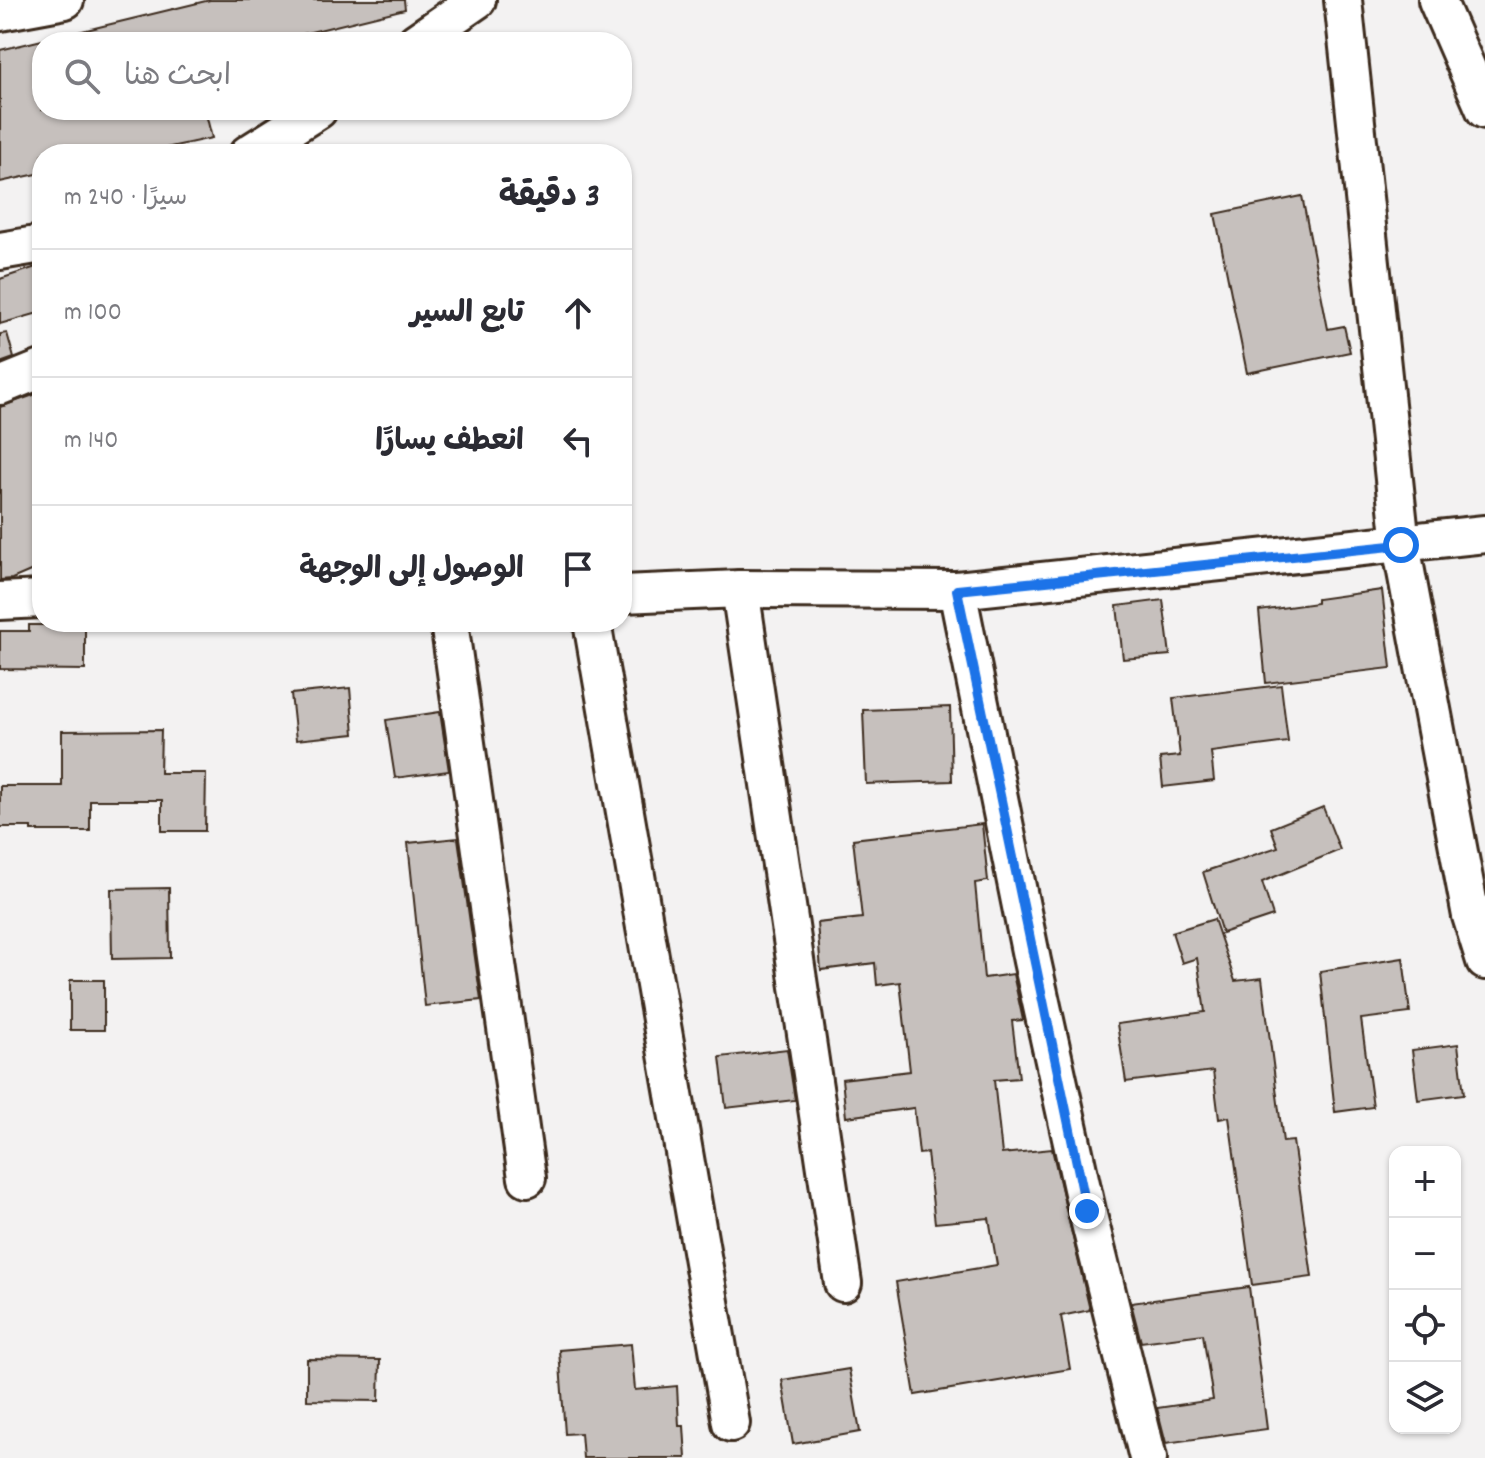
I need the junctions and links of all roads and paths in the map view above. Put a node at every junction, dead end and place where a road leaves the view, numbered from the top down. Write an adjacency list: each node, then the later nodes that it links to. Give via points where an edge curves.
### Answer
1 (65, 0): 5 (street)
2 (477, 0): 6 (street)
3 (1343, 0): 15 (street)
4 (1437, 0): 7 (street)
5 (0, 12)
6 (431, 32)
7 (1485, 110)
8 (302, 120): 9 (street)
9 (264, 144)
10 (32, 246): 11 (street)
11 (0, 251)
12 (32, 373): 13 (street)
13 (0, 386)
14 (1485, 534): 15 (street)
15 (1401, 545): 17 (street); 23 (street, via 1471,916)
16 (740, 589): 17 (street); 18 (street); 25 (street)
17 (957, 590): 27 (street, via 1087,1211)
18 (632, 594)
19 (32, 599): 20 (street)
20 (0, 601)
21 (450, 632): 24 (street)
22 (594, 632): 26 (street)
23 (1485, 961)
24 (527, 1178)
25 (843, 1283)
26 (731, 1423)
27 (1148, 1458)

